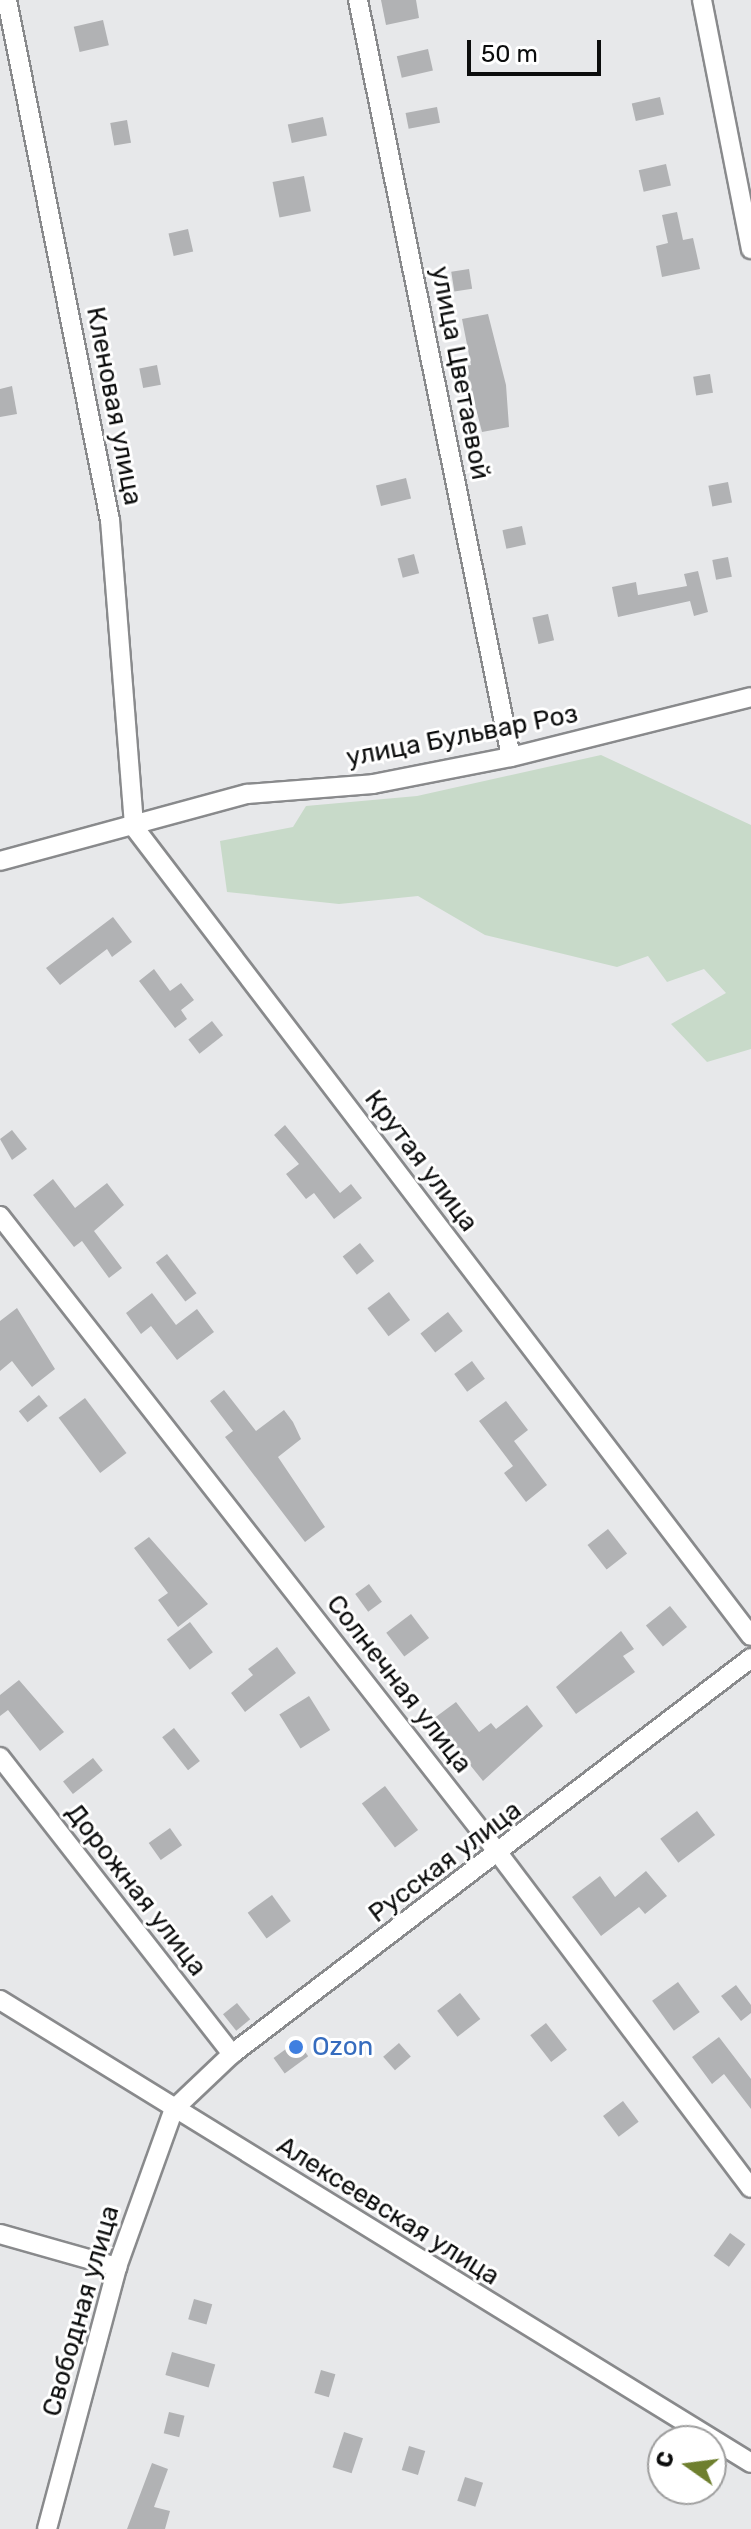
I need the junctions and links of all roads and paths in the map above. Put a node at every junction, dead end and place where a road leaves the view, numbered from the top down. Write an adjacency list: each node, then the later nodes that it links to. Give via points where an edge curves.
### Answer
1 (7, 0): 7 (street, Кленовая улица, via 110,520)
2 (358, 0): 6 (street, улица Цветаевой)
3 (702, 0): 4 (street)
4 (751, 249)
5 (751, 697): 6 (street, улица Бульвар Роз)
6 (511, 757): 7 (street, улица Бульвар Роз, via 373,784 247,794)
7 (134, 827): 8 (street); 10 (street, Крутая улица)
8 (0, 861)
9 (0, 1216): 13 (street, Солнечная улица)
10 (751, 1636)
11 (751, 1658): 13 (street, Русская улица)
12 (0, 1757): 15 (street, Дорожная улица)
13 (499, 1854): 15 (street, Русская улица); 17 (street, Солнечная улица)
14 (0, 2000): 16 (street, Алексеевская улица)
15 (232, 2054): 16 (street, Русская улица)
16 (174, 2109): 19 (street, Свободная улица); 20 (street, Алексеевская улица)
17 (751, 2188)
18 (0, 2234): 19 (street)
19 (117, 2267): 21 (street, Свободная улица)
20 (751, 2463)
21 (47, 2529)

